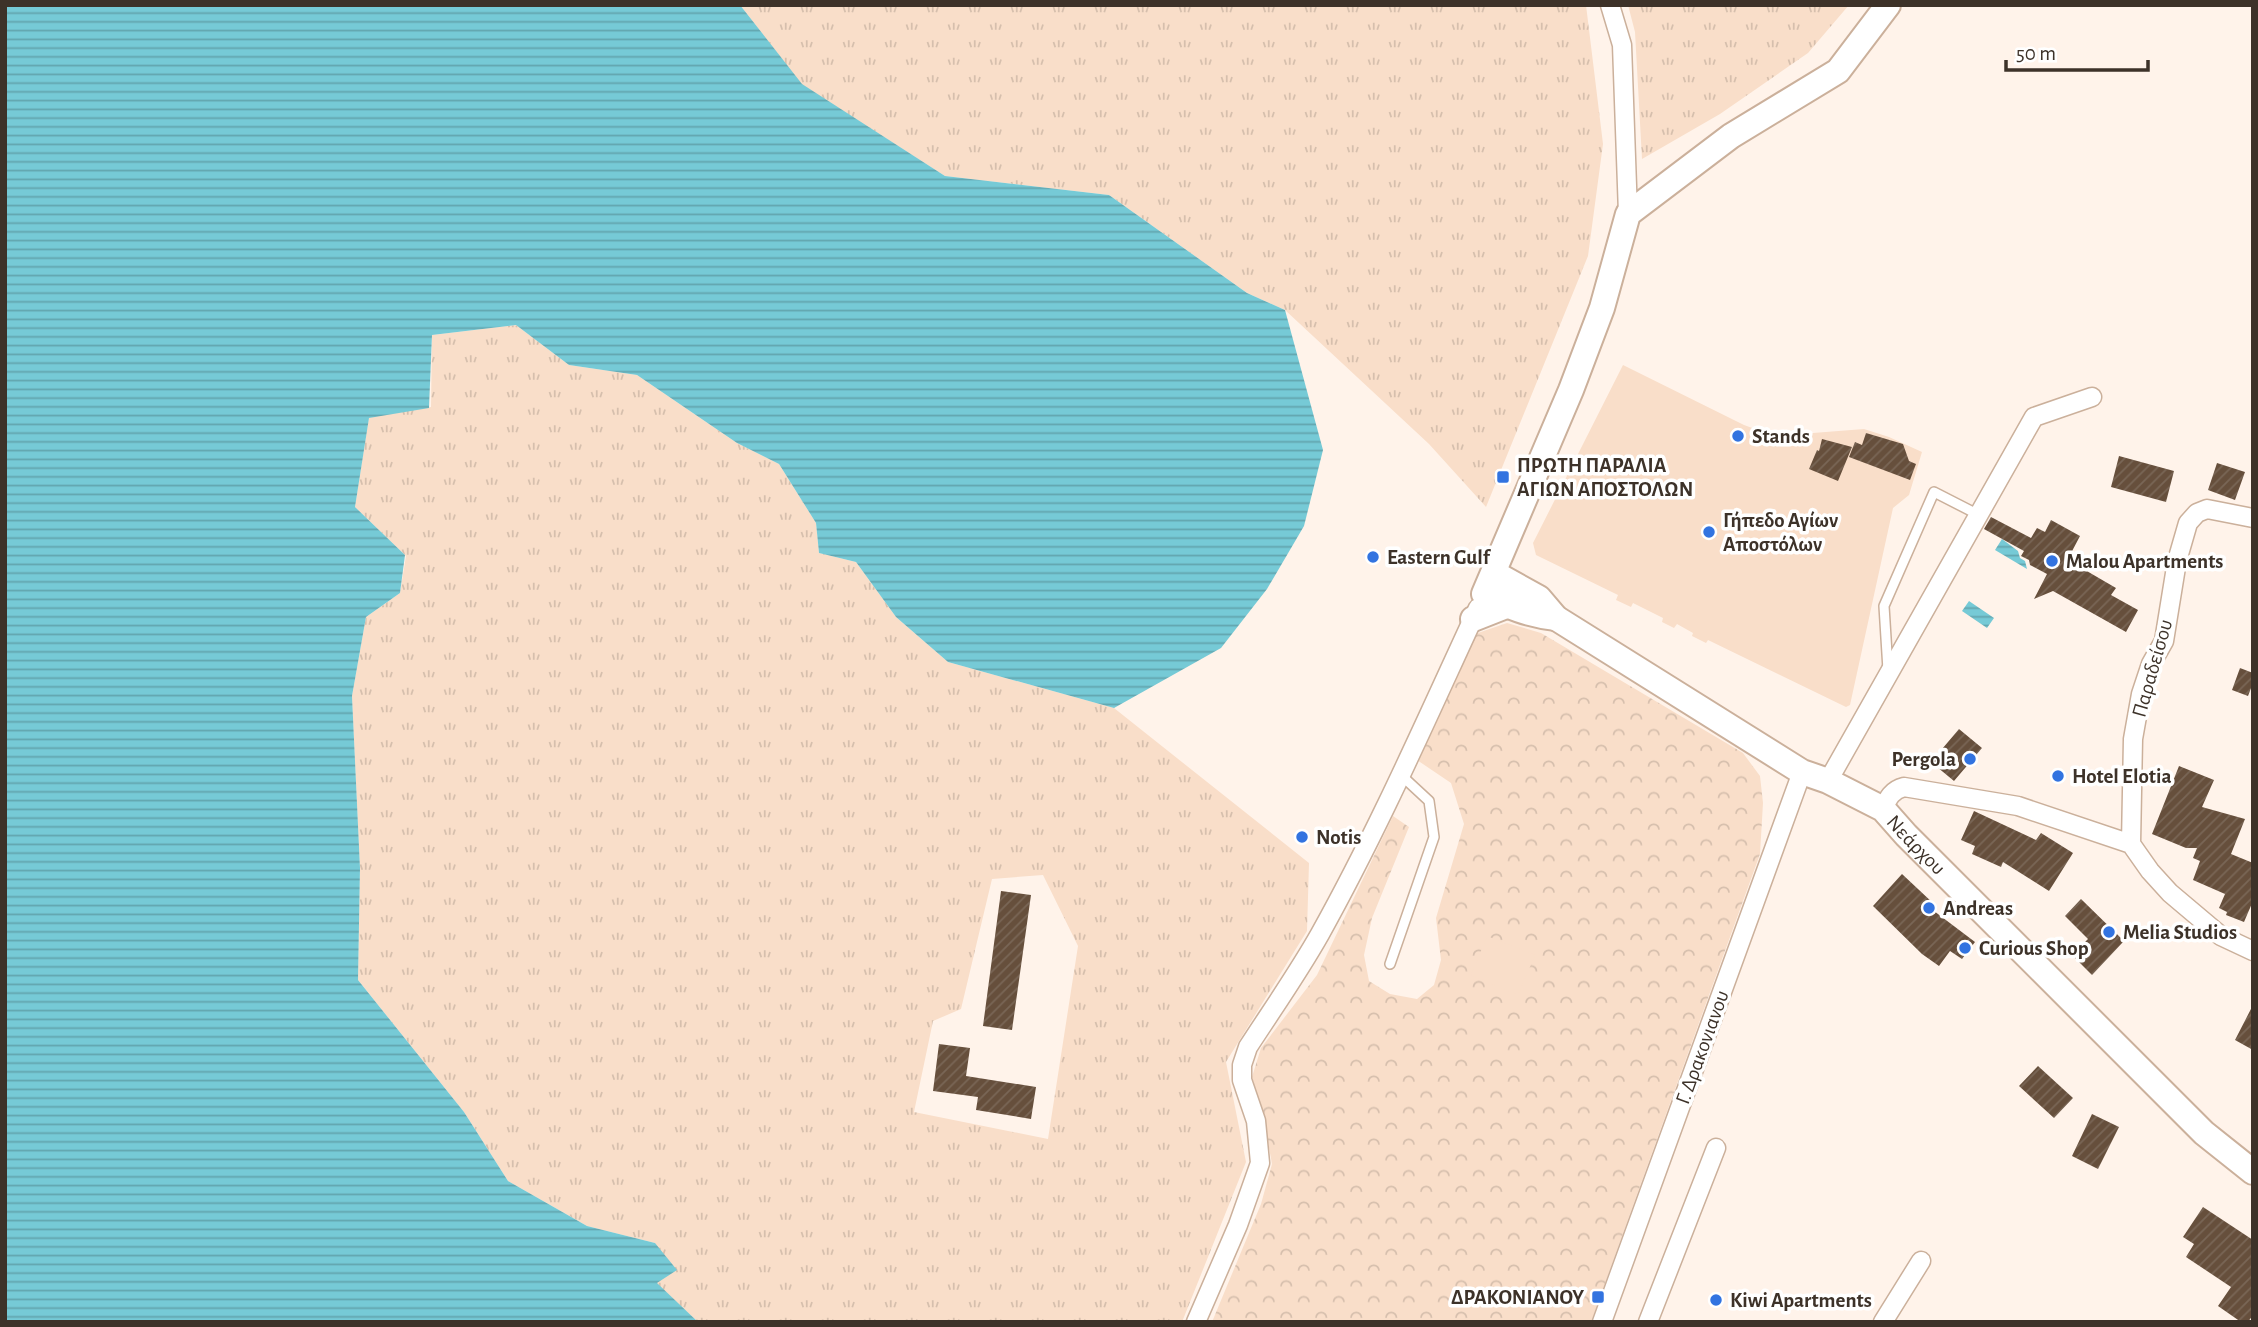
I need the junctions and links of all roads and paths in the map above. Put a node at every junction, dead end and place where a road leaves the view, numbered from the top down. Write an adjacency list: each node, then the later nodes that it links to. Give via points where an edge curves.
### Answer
1 (1610, 5): 3 (street, via 1622,45)
2 (1888, 5): 3 (street, via 1838,71 1731,136)
3 (1628, 214): 7 (street, via 1602,308)
4 (2092, 397): 5 (street, via 2034,417)
5 (1979, 515): 13 (street); 13 (lane, via 1934,492 1884,606)
6 (2253, 518): 18 (street, Παραδείσου, via 2207,509 2188,523 2164,641 2151,664 2139,705 2133,739)
7 (1505, 546): 8 (street); 9 (street)
8 (1489, 584): 9 (street, Νεάρχου); 10 (street, Νεάρχου); 12 (street)
9 (1517, 584): 11 (street, Νεάρχου, via 1539,598)
10 (1506, 606): 11 (street, Νεάρχου); 12 (street)
11 (1556, 618): 14 (street, Νεάρχου)
12 (1473, 619): 15 (street)
13 (1889, 674): 16 (street)
14 (1802, 772): 16 (street, Νεάρχου); 25 (street, Γ. Δρακονιανου)
15 (1402, 776): 20 (lane, via 1429,802 1434,836); 24 (street, via 1319,937 1248,1047 1242,1080 1256,1121 1260,1163)
16 (1828, 781): 17 (street, Νεάρχου)
17 (1883, 809): 18 (street, via 1889,796 1904,787 2018,806); 22 (street, Νεάρχου, via 2194,1124)
18 (2131, 844): 19 (street, via 2170,893 2221,936)
19 (2253, 951)
20 (1390, 964)
21 (1716, 1148): 26 (street)
22 (2253, 1172)
23 (1921, 1261): 27 (street)
24 (1196, 1322)
25 (1602, 1322)
26 (1648, 1322)
27 (1883, 1322)

